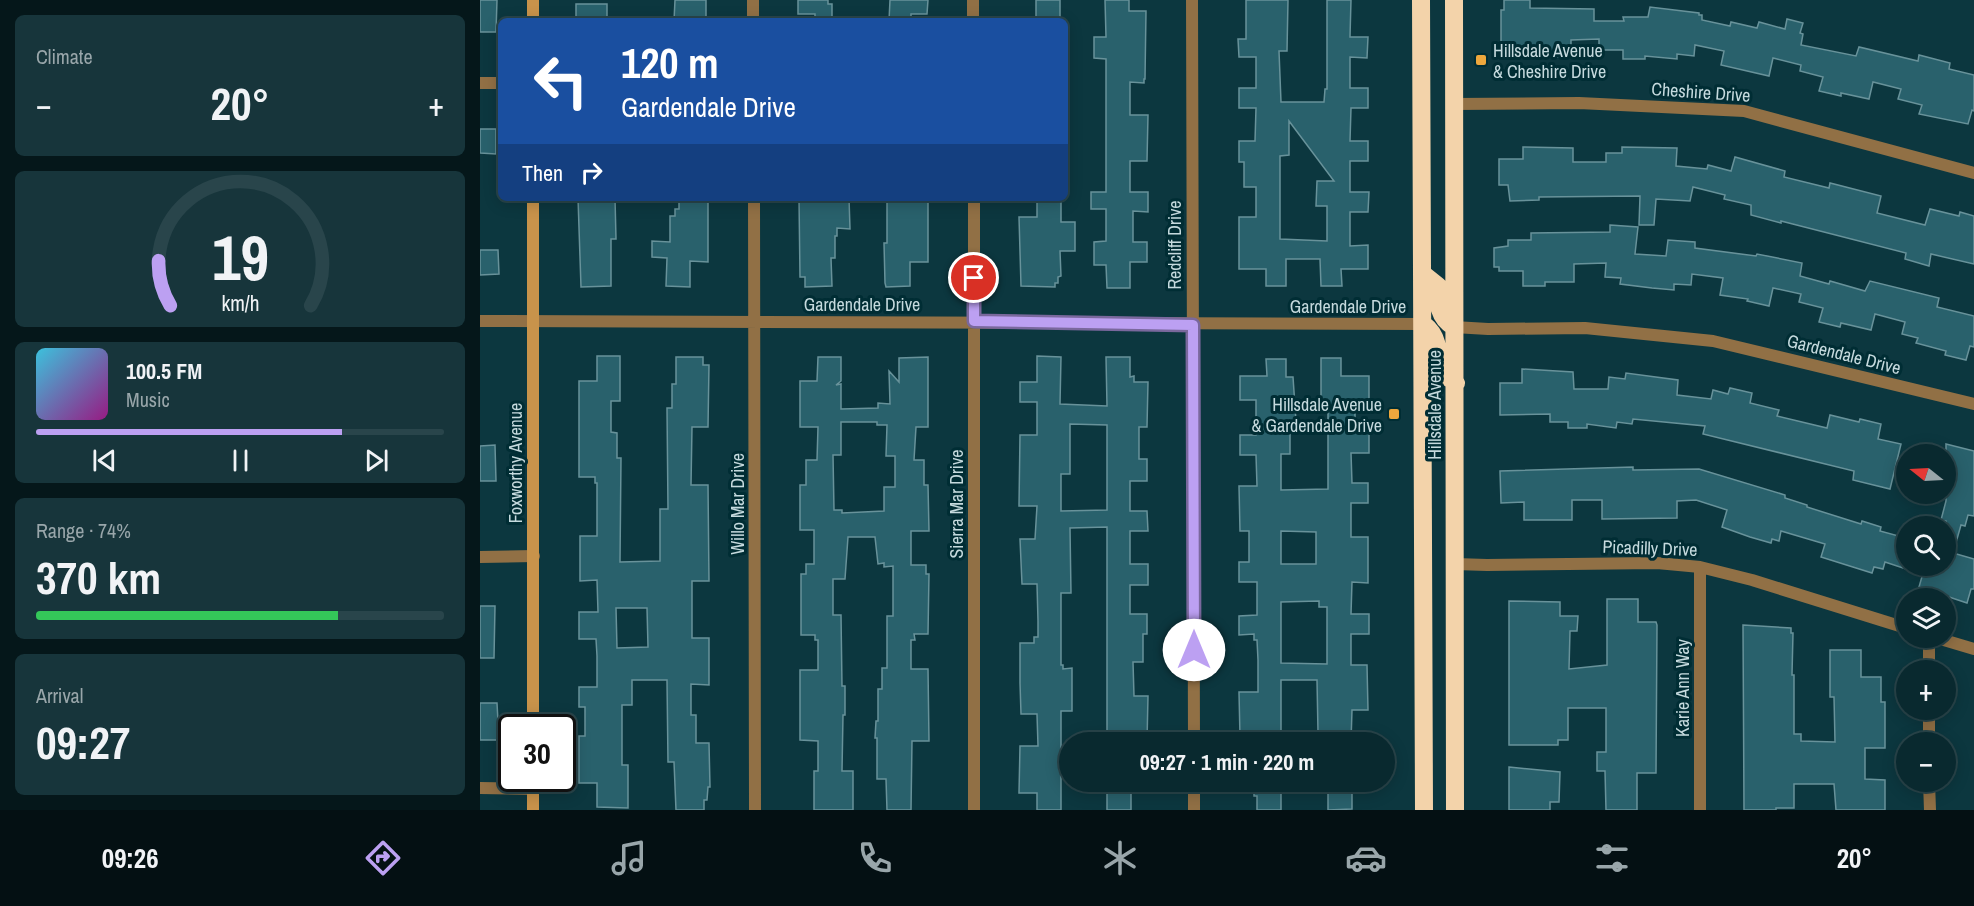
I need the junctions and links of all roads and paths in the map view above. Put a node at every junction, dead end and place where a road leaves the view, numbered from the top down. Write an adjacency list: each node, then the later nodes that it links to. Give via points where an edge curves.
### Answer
1 (533, 0): 7 (street)
2 (753, 0): 8 (street)
3 (973, 0): 9 (street)
4 (1192, 0): 23 (street, Redcliff Drive)
5 (1421, 0): 17 (highway, Hillsdale Avenue)
6 (1454, 0): 12 (highway, Hillsdale Avenue)
7 (533, 18)
8 (753, 18)
9 (973, 18)
10 (480, 83): 11 (street)
11 (498, 83)
12 (1454, 104): 13 (street, Cheshire Drive, via 1579,103 1744,111); 24 (highway, Hillsdale Avenue)
13 (1974, 172)
14 (533, 201): 19 (street, Foxworthy Avenue)
15 (754, 201): 21 (street, Willo Mar Drive)
16 (974, 201): 20 (street, Sierra Mar Drive)
17 (1423, 274): 22 (highway, Hillsdale Avenue); 24 (highway, via 1438,286 1438,309 1446,323)
18 (480, 321): 19 (street, Gardendale Drive)
19 (533, 321): 21 (street, Gardendale Drive); 27 (street, Foxworthy Avenue)
20 (974, 321): 21 (street, Gardendale Drive); 23 (street, Gardendale Drive); 43 (street, Sierra Mar Drive)
21 (754, 322): 42 (street, Willo Mar Drive)
22 (1423, 324): 23 (street, Gardendale Drive); 25 (highway, via 1437,342 1438,370); 45 (highway, Hillsdale Avenue)
23 (1193, 325): 35 (street, Redcliff Drive)
24 (1454, 327): 25 (highway, Hillsdale Avenue); 26 (street, Gardendale Drive, via 1585,328 1713,341)
25 (1456, 383): 29 (highway, Hillsdale Avenue)
26 (1974, 404)
27 (534, 556): 28 (street); 34 (street, Foxworthy Avenue)
28 (480, 557)
29 (1455, 564): 30 (street, Picadilly Drive, via 1657,563); 46 (highway, Hillsdale Avenue)
30 (1700, 567): 31 (street, Picadilly Drive); 47 (street, Karie Ann Way)
31 (1896, 625)
32 (1956, 644): 33 (street)
33 (1974, 649)
34 (533, 714)
35 (1194, 732)
36 (498, 787): 37 (street)
37 (480, 788)
38 (533, 792): 41 (street)
39 (1194, 792): 44 (street)
40 (1929, 792): 48 (street)
41 (533, 810)
42 (755, 810)
43 (974, 810)
44 (1194, 810)
45 (1424, 810)
46 (1455, 810)
47 (1700, 810)
48 (1929, 810)

